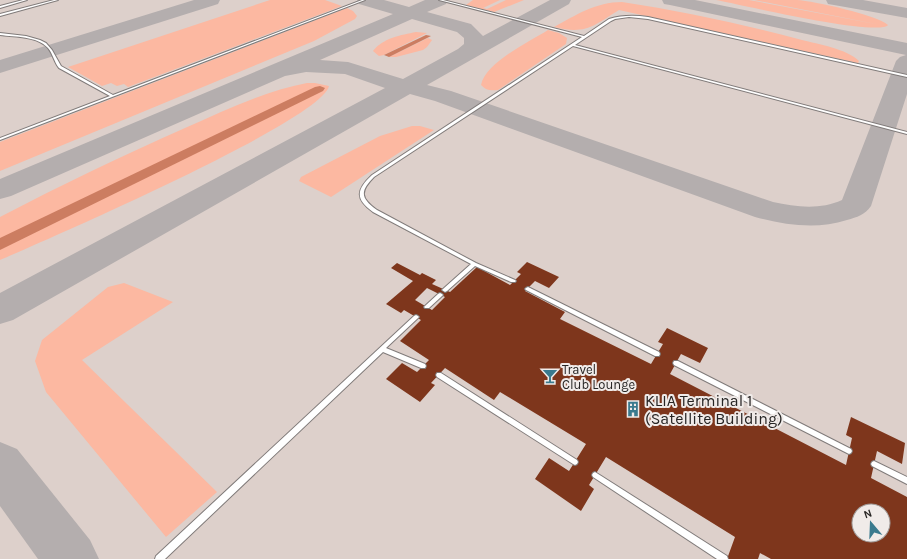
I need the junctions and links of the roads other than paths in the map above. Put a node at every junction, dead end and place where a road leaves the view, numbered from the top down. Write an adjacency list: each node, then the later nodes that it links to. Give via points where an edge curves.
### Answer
1 (26, 0): 5 (lane)
2 (57, 0): 6 (lane)
3 (364, 0): 11 (lane)
4 (440, 0): 8 (lane)
5 (0, 7)
6 (0, 15)
7 (0, 34): 11 (lane, via 44,44 60,67)
8 (584, 37): 9 (lane); 10 (lane, via 614,18 643,17)
9 (573, 45): 12 (lane); 14 (lane, via 373,176 364,186 362,196 368,207)
10 (907, 76)
11 (113, 96): 13 (lane)
12 (907, 133)
13 (0, 139)
14 (474, 264): 15 (lane); 17 (lane)
15 (513, 281)
16 (528, 289): 22 (lane)
17 (445, 290)
18 (440, 295): 19 (lane)
19 (427, 307)
20 (416, 317): 21 (lane)
21 (382, 349): 24 (lane); 31 (lane)
22 (657, 354)
23 (676, 363): 26 (lane)
24 (423, 366)
25 (438, 375): 27 (lane)
26 (849, 451)
27 (575, 462)
28 (874, 464): 30 (lane)
29 (595, 474): 32 (lane)
30 (907, 481)
31 (159, 559)
32 (724, 559)

